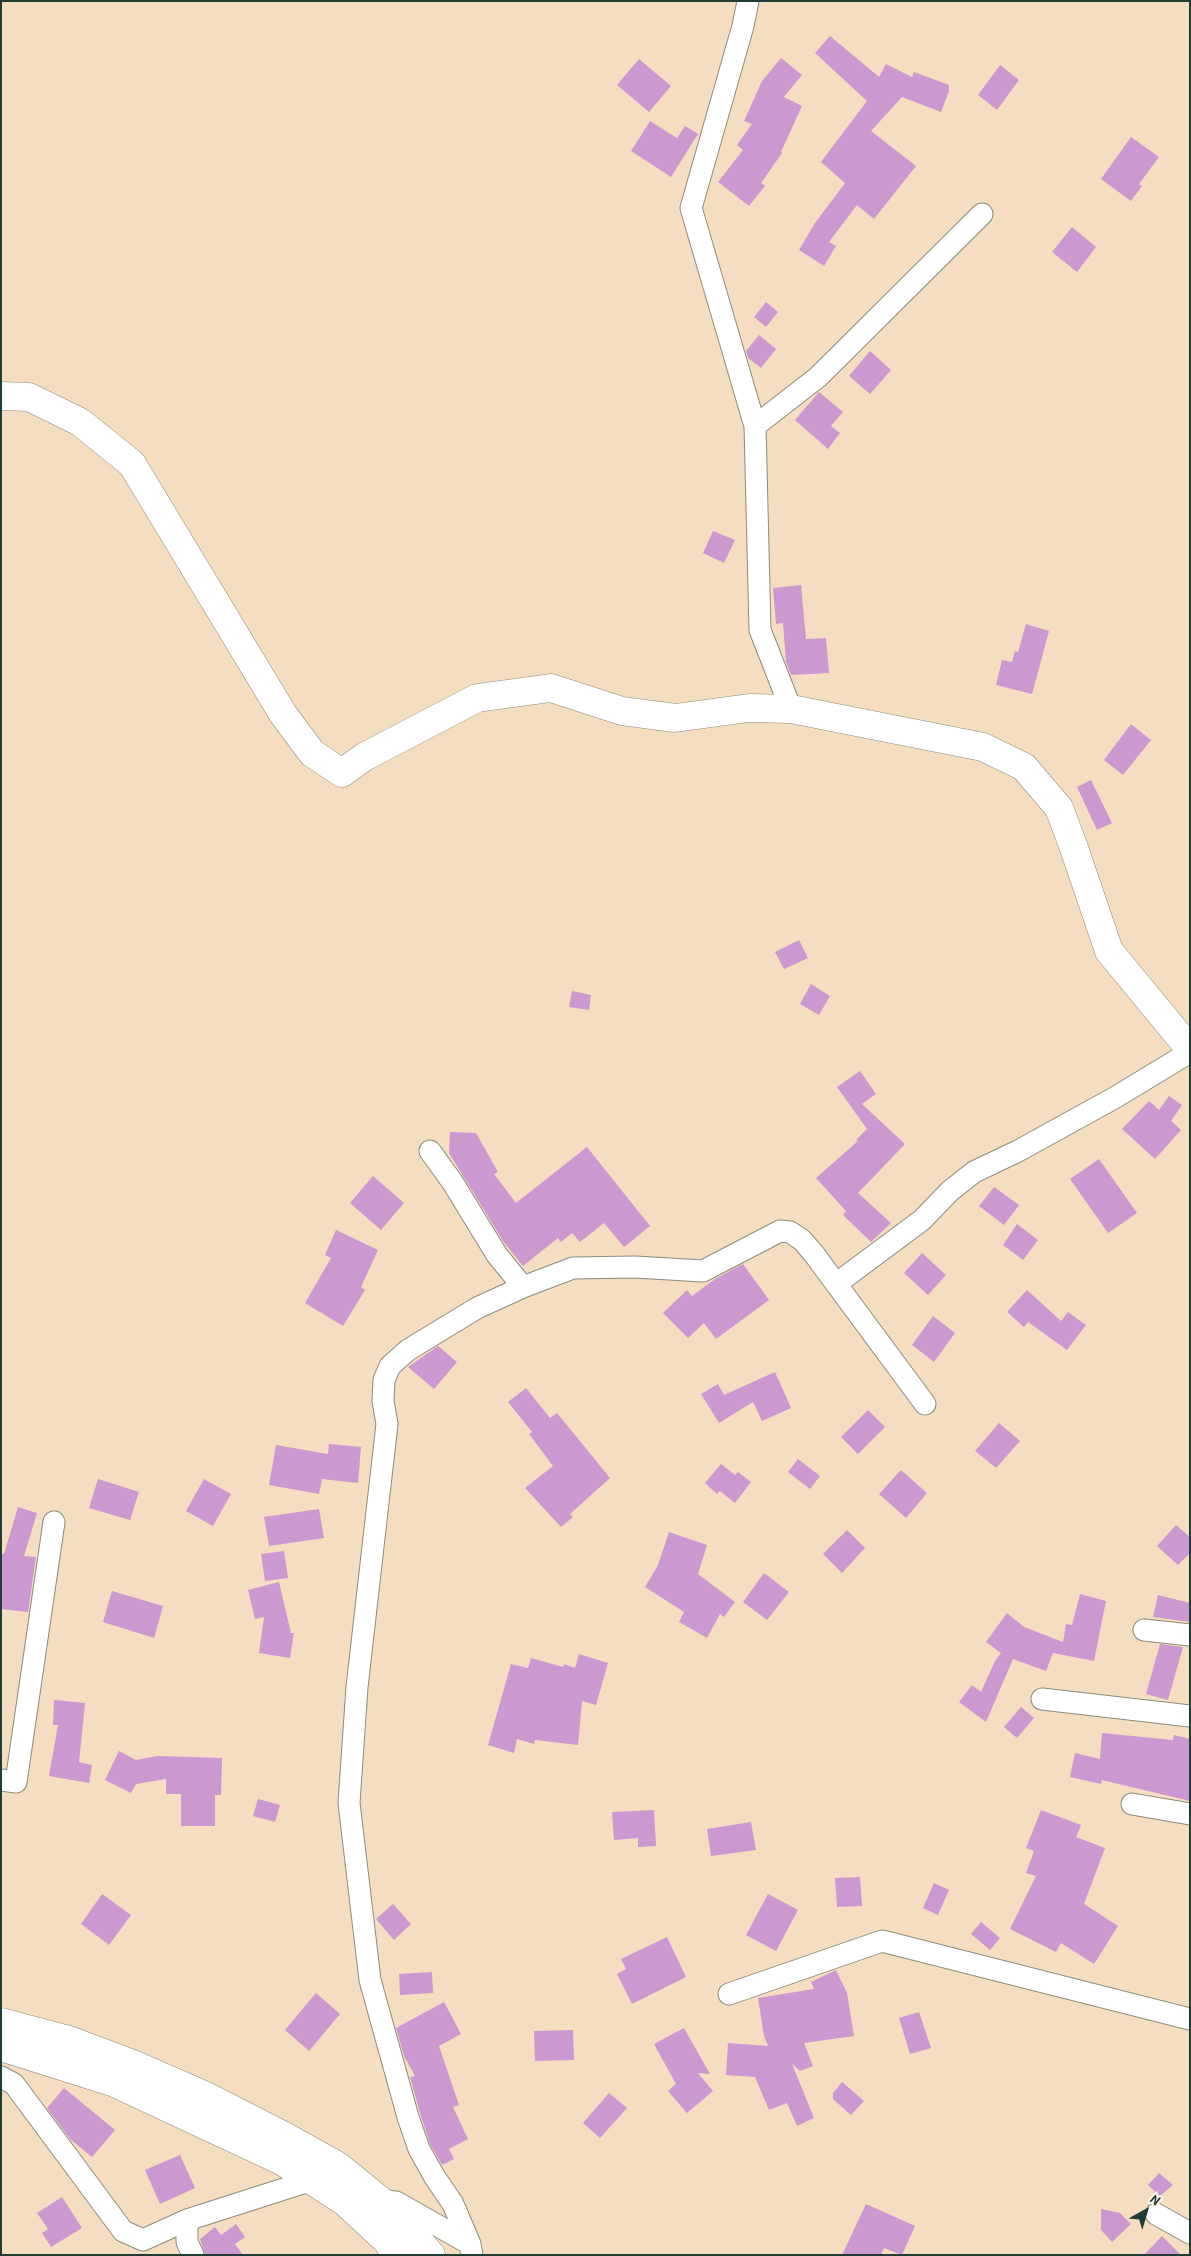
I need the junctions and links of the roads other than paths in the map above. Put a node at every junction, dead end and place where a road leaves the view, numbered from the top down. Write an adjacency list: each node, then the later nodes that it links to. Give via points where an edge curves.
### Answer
1 (748, 1): 4 (street, via 691,208)
2 (982, 214): 4 (street, via 818,377)
3 (1, 396): 5 (main road, via 29,397 80,422 132,464 283,714 312,753 342,773 364,757 477,698 514,692 551,688 622,712 675,718 749,708)
4 (755, 426): 5 (street, via 760,630)
5 (791, 709): 6 (main road, via 983,747 1024,766 1059,808 1109,951)
6 (1190, 1051): 8 (street, via 1116,1097 974,1172 922,1220)
7 (430, 1151): 9 (street, via 497,1255)
8 (836, 1284): 9 (street, via 802,1240 790,1232 780,1231 703,1271 573,1268); 10 (street)
9 (523, 1287): 29 (street, via 477,1308 408,1350 390,1366 384,1380 387,1424 357,1687 349,1803 370,1980 416,2141 453,2204)
10 (925, 1404)
11 (54, 1522): 16 (street, via 16,1782)
12 (1144, 1630): 13 (street)
13 (1190, 1635)
14 (1042, 1699): 15 (street)
15 (1190, 1716)
16 (1, 1780)
17 (1132, 1804): 18 (street)
18 (1190, 1814)
19 (729, 1994): 20 (street, via 882,1941)
20 (1190, 2019)
21 (1, 2022): 25 (main road, via 69,2040 204,2095 338,2166)
22 (1, 2047): 24 (main road, via 115,2083 282,2161)
23 (1, 2077): 27 (street, via 14,2084 123,2231 143,2240)
24 (312, 2180): 27 (street); 31 (main road, via 345,2202 386,2240)
25 (381, 2201): 29 (street, via 396,2202); 32 (main road)
26 (1156, 2214): 28 (street)
27 (187, 2220): 30 (street, via 186,2242)
28 (1190, 2233)
29 (471, 2249)
30 (193, 2255)
31 (397, 2255)
32 (431, 2255)

